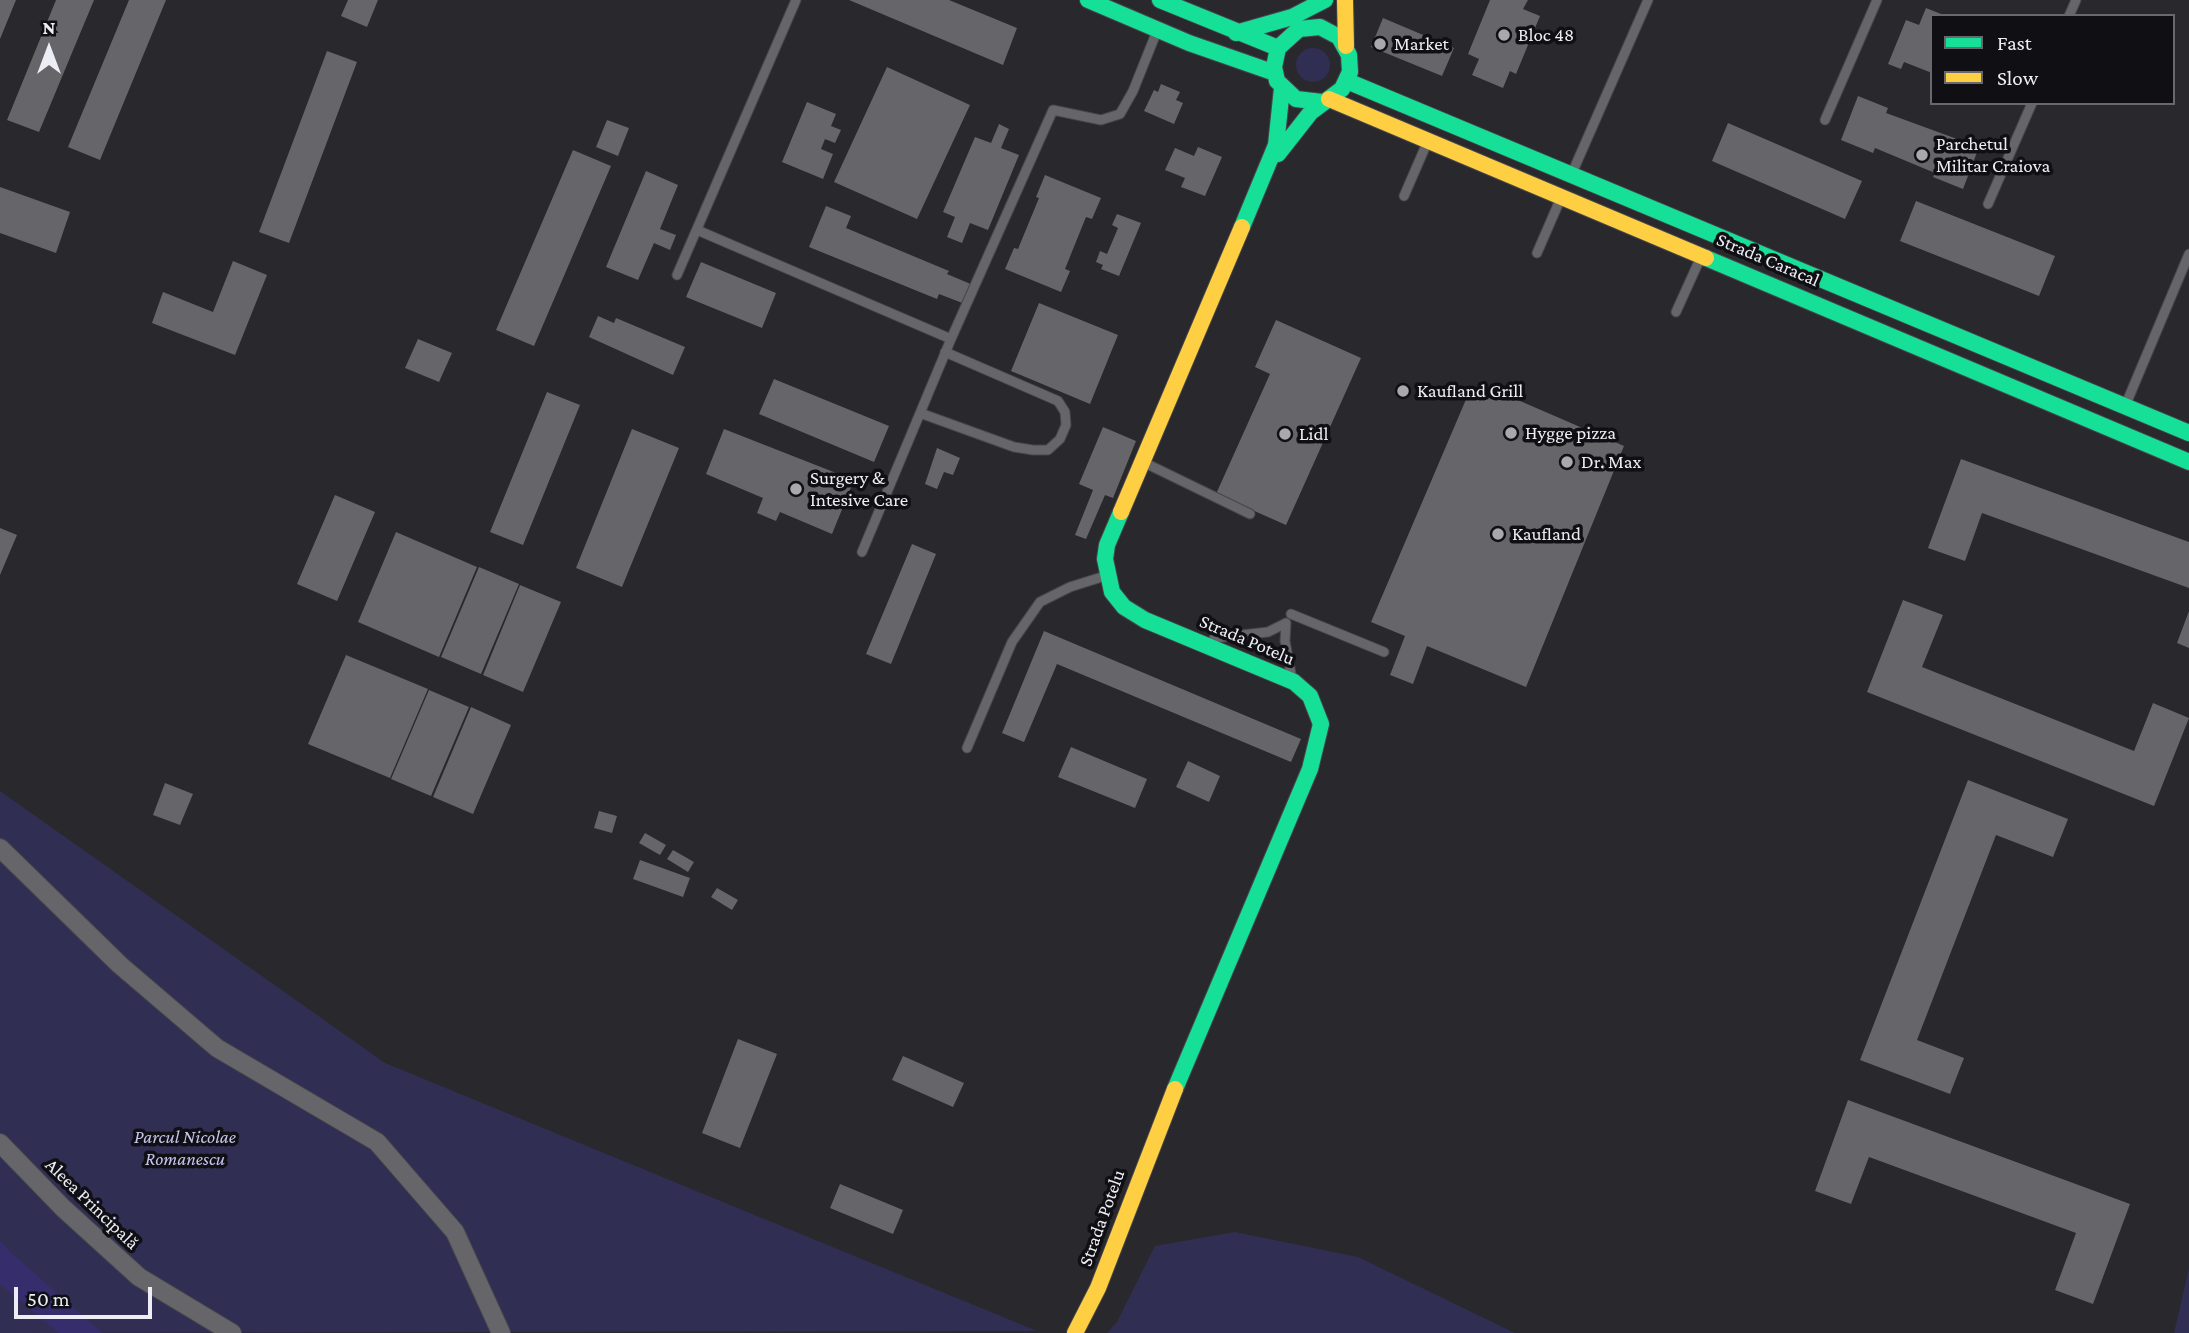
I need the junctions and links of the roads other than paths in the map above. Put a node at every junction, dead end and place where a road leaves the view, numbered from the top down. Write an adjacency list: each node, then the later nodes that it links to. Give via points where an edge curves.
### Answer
1 (796, 0): 26 (lane)
2 (1088, 0): 10 (main road)
3 (1160, 0): 11 (main road)
4 (1325, 0): 11 (main road, via 1292,17)
5 (1334, 0): 9 (main road)
6 (1345, 0): 12 (main road)
7 (1648, 0): 21 (lane)
8 (1877, 0): 19 (lane)
9 (1308, 27): 12 (main road, via 1330,31); 13 (main road, via 1290,33)
10 (1157, 29): 14 (main road); 32 (lane, via 1120,114 1101,120 1053,110)
11 (1237, 33): 13 (main road)
12 (1346, 46): 15 (main road, via 1351,64)
13 (1278, 48): 14 (main road)
14 (1278, 80): 16 (main road, via 1296,99); 22 (main road, via 1281,120)
15 (1347, 81): 16 (main road); 21 (main road, Strada Caracal)
16 (1326, 101): 18 (main road, Strada Caracal); 22 (main road, via 1301,123)
17 (2031, 105): 25 (lane)
18 (1371, 117): 20 (main road, Strada Caracal); 22 (main road, via 1329,123 1308,135)
19 (1825, 120)
20 (1428, 141): 23 (lane); 24 (main road, Strada Caracal)
21 (1572, 174): 24 (lane); 34 (main road, Strada Caracal)
22 (1263, 176): 38 (main road)
23 (1404, 197)
24 (1562, 198): 27 (lane); 28 (main road, Strada Caracal)
25 (1988, 204)
26 (697, 230): 30 (lane); 32 (lane)
27 (1537, 253)
28 (1702, 254): 31 (lane); 37 (main road, Strada Caracal)
29 (2189, 254): 34 (lane)
30 (677, 275)
31 (1676, 312)
32 (951, 339): 33 (lane)
33 (946, 352): 35 (lane); 35 (lane, via 1058,401 1066,425 1048,450 1033,450)
34 (2125, 405): 36 (main road, Strada Caracal)
35 (920, 413): 40 (lane)
36 (2189, 433)
37 (2189, 461)
38 (1142, 462): 39 (lane); 41 (main road, via 1107,545)
39 (1250, 514)
40 (862, 552)
41 (1107, 576): 43 (main road, Strada Potelu, via 1124,607); 46 (lane, via 1040,602 1012,642)
42 (1291, 614): 44 (lane)
43 (1182, 635): 45 (main road, Strada Potelu); 45 (lane, via 1230,638 1268,632 1286,623)
44 (1384, 652)
45 (1294, 682): 51 (main road, Strada Potelu, via 1310,696 1321,724 1310,769 1171,1095 1098,1289)
46 (967, 748)
47 (0, 848): 50 (street, via 120,965 217,1048 377,1142 455,1232)
48 (0, 1143): 49 (street, Aleea Principală, via 139,1278)
49 (232, 1333)
50 (501, 1333)
51 (1075, 1333)

